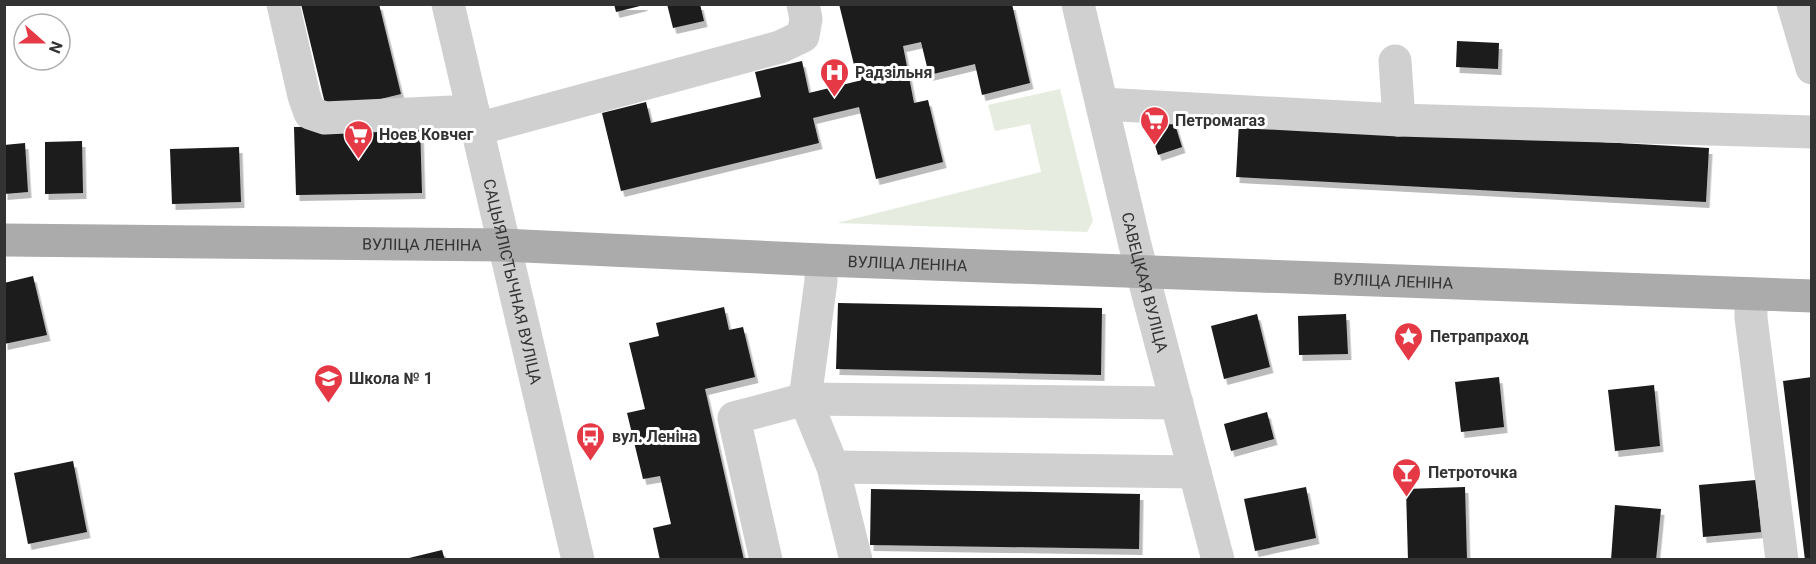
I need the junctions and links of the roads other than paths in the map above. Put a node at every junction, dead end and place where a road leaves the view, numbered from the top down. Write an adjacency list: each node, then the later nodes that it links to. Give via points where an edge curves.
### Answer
1 (283, 4): 9 (street, via 310,113 325,118)
2 (448, 4): 9 (street, САЦЫЯЛІСТЫЧНАЯ ВУЛІЦА)
3 (802, 4): 9 (street, via 806,20 803,36 780,47)
4 (1078, 4): 8 (street, САВЕЦКАЯ ВУЛІЦА)
5 (1793, 4): 7 (street)
6 (1395, 61): 10 (street)
7 (1812, 68)
8 (1102, 104): 10 (street); 15 (street, САВЕЦКАЯ ВУЛІЦА)
9 (475, 120): 13 (street, САЦЫЯЛІСТЫЧНАЯ ВУЛІЦА)
10 (1399, 120): 11 (street)
11 (1812, 132)
12 (4, 240): 13 (main road, ВУЛІЦА ЛЕНІНА)
13 (504, 245): 14 (main road, ВУЛІЦА ЛЕНІНА); 22 (street, САЦЫЯЛІСТЫЧНАЯ ВУЛІЦА)
14 (821, 260): 15 (main road, ВУЛІЦА ЛЕНІНА); 18 (street)
15 (1143, 273): 16 (main road, ВУЛІЦА ЛЕНІНА); 19 (street, САВЕЦКАЯ ВУЛІЦА)
16 (1750, 294): 17 (main road, ВУЛІЦА ЛЕНІНА); 26 (street)
17 (1812, 296)
18 (805, 399): 19 (street); 20 (street); 23 (street, via 734,418)
19 (1177, 403): 21 (street, САВЕЦКАЯ ВУЛІЦА)
20 (833, 467): 21 (street); 24 (street)
21 (1195, 472): 25 (street, САВЕЦКАЯ ВУЛІЦА)
22 (578, 560)
23 (766, 560)
24 (856, 560)
25 (1218, 560)
26 (1782, 560)

